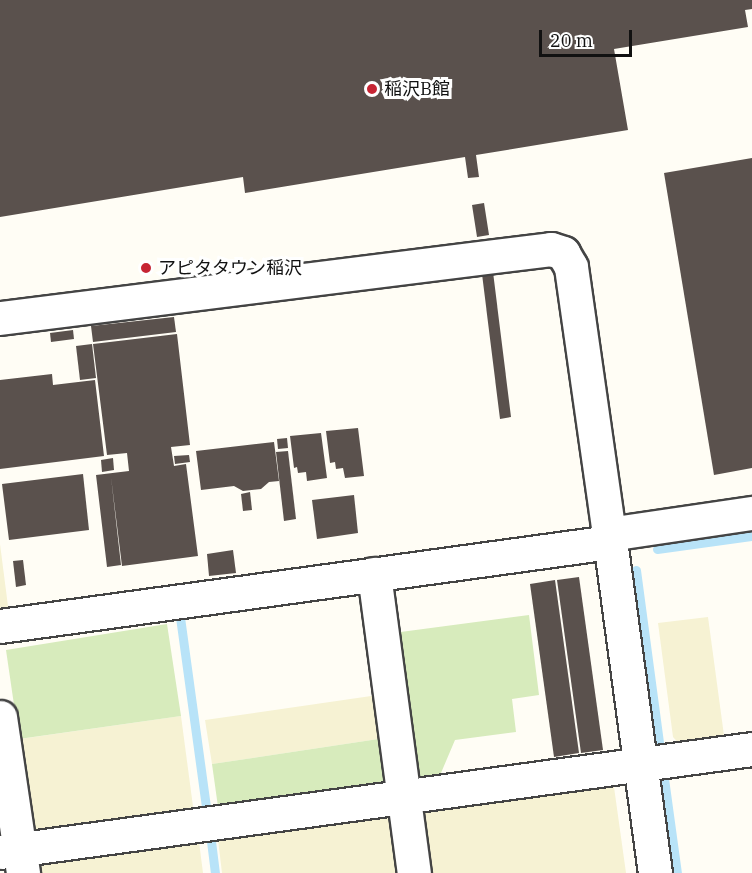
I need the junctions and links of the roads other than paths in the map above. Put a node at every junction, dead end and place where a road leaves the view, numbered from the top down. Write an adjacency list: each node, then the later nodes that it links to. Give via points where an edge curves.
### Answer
1 (0, 318): 3 (street, via 551,249 563,253 571,267)
2 (752, 513): 3 (street)
3 (609, 538): 4 (street); 8 (street)
4 (374, 574): 5 (street); 9 (street)
5 (0, 626)
6 (0, 717): 10 (street)
7 (752, 749): 8 (street)
8 (640, 764): 9 (street); 12 (street)
9 (404, 797): 10 (street); 11 (street)
10 (14, 858)
11 (414, 873)
12 (654, 873)

